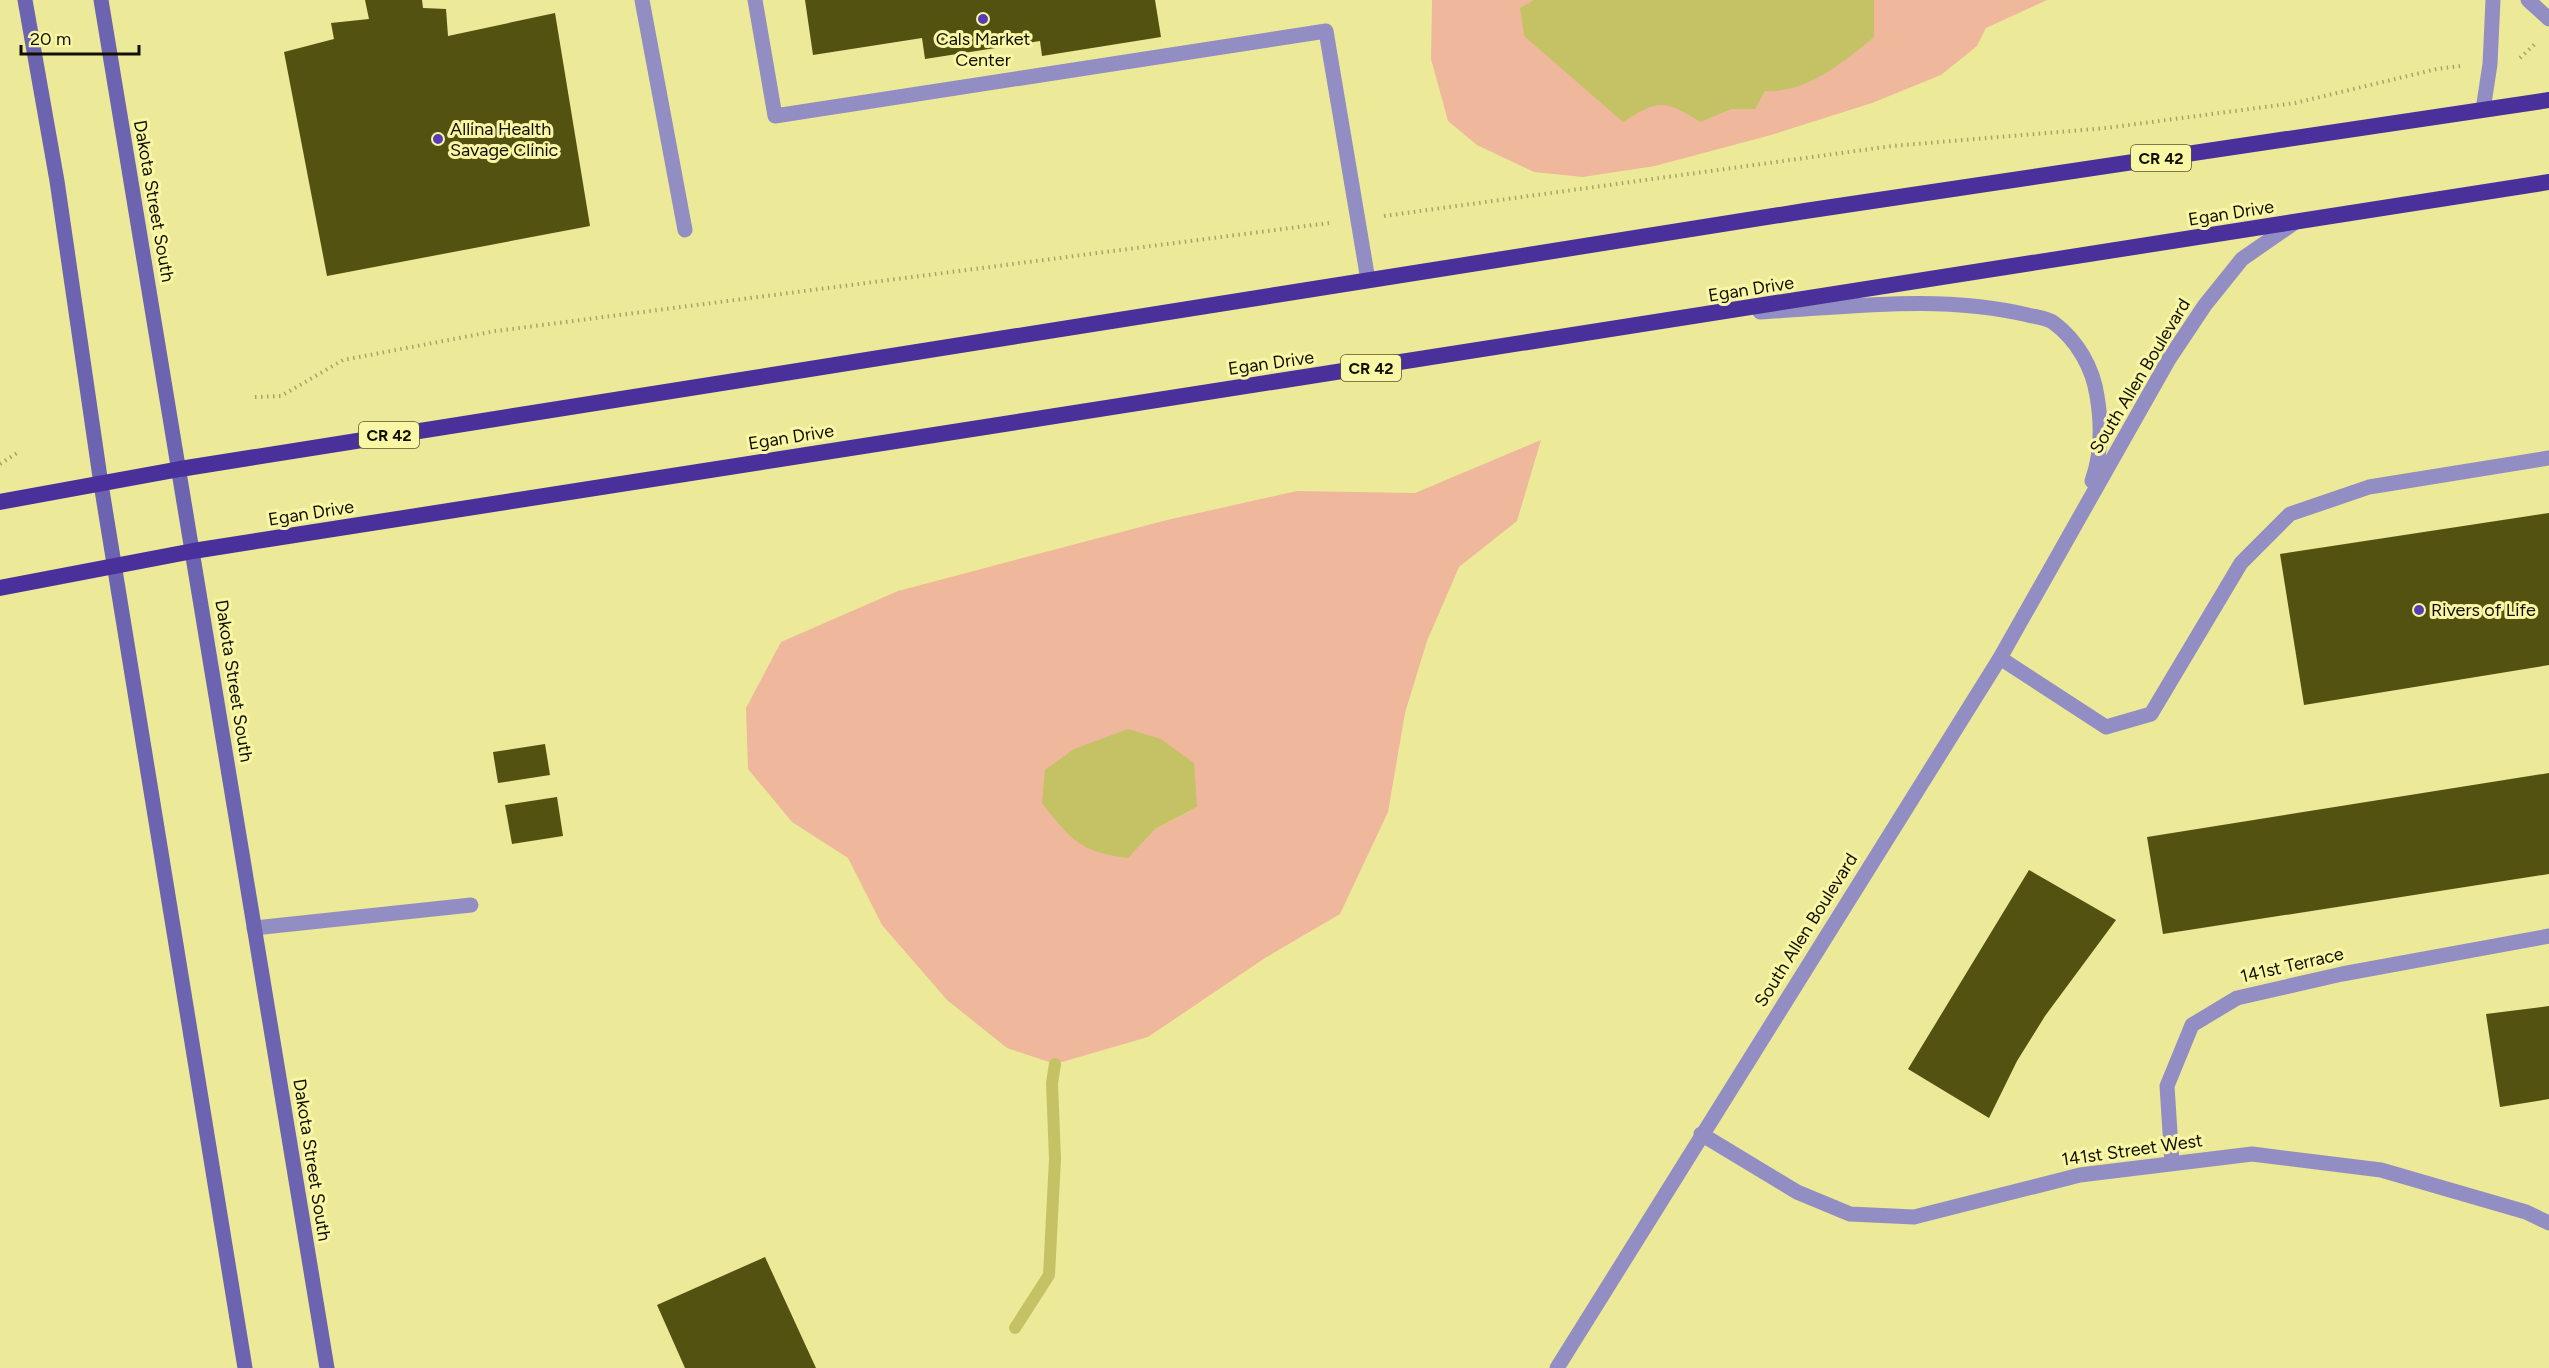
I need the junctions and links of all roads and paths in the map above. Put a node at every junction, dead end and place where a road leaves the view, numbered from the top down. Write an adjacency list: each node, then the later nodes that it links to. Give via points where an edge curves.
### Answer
1 (24, 0): 22 (main road, via 57,181)
2 (101, 0): 21 (main road, Dakota Street South)
3 (642, 0): 14 (street)
4 (755, 0): 12 (street, via 775,116 1326,31)
5 (2493, 0): 8 (street)
6 (2528, 0): 7 (street)
7 (2546, 27): 8 (path, via 2530,51 2510,65)
8 (2490, 64): 10 (street); 12 (path, via 2436,69 2295,103 2106,128 1892,146)
9 (2549, 100): 10 (highway, CR 42)
10 (2483, 110): 15 (highway, CR 42)
11 (2549, 182): 13 (highway, Egan Drive / CR 42)
12 (1357, 220): 15 (street); 17 (path, via 496,331 342,360 280,396)
13 (2294, 223): 16 (highway, Egan Drive / CR 42); 24 (street, South Allen Boulevard, via 2242,259 2205,305 2169,359)
14 (685, 231)
15 (1368, 280): 21 (highway, CR 42)
16 (1721, 314): 24 (street, South Allen Boulevard, via 1941,303 2002,309 2053,321 2077,345 2095,379 2101,419 2099,459); 25 (highway, Egan Drive / CR 42)
17 (255, 397)
18 (17, 453): 20 (path)
19 (2549, 458): 28 (street, via 2369,486 2290,514 2241,562 2151,714 2106,727)
20 (0, 464)
21 (180, 468): 22 (highway, CR 42); 25 (main road, Dakota Street South)
22 (101, 484): 23 (highway, CR 42); 26 (main road)
23 (0, 501)
24 (2083, 511): 28 (street, South Allen Boulevard)
25 (193, 551): 26 (highway, Egan Drive / CR 42); 30 (main road, Dakota Street South)
26 (115, 565): 27 (highway, Egan Drive / CR 42); 35 (main road)
27 (0, 588)
28 (2000, 658): 32 (street, South Allen Boulevard)
29 (471, 905): 30 (street)
30 (254, 928): 36 (main road, Dakota Street South)
31 (2549, 936): 33 (street, 141st Terrace, via 2342,974 2237,998 2192,1025 2167,1086)
32 (1701, 1134): 33 (street, 141st Street West, via 1797,1192 1850,1214 1914,1217 2080,1174); 37 (street, South Allen Boulevard)
33 (2172, 1163): 34 (street, 141st Street West, via 2252,1154 2381,1170 2526,1212)
34 (2549, 1223)
35 (245, 1368)
36 (327, 1368)
37 (1557, 1368)

